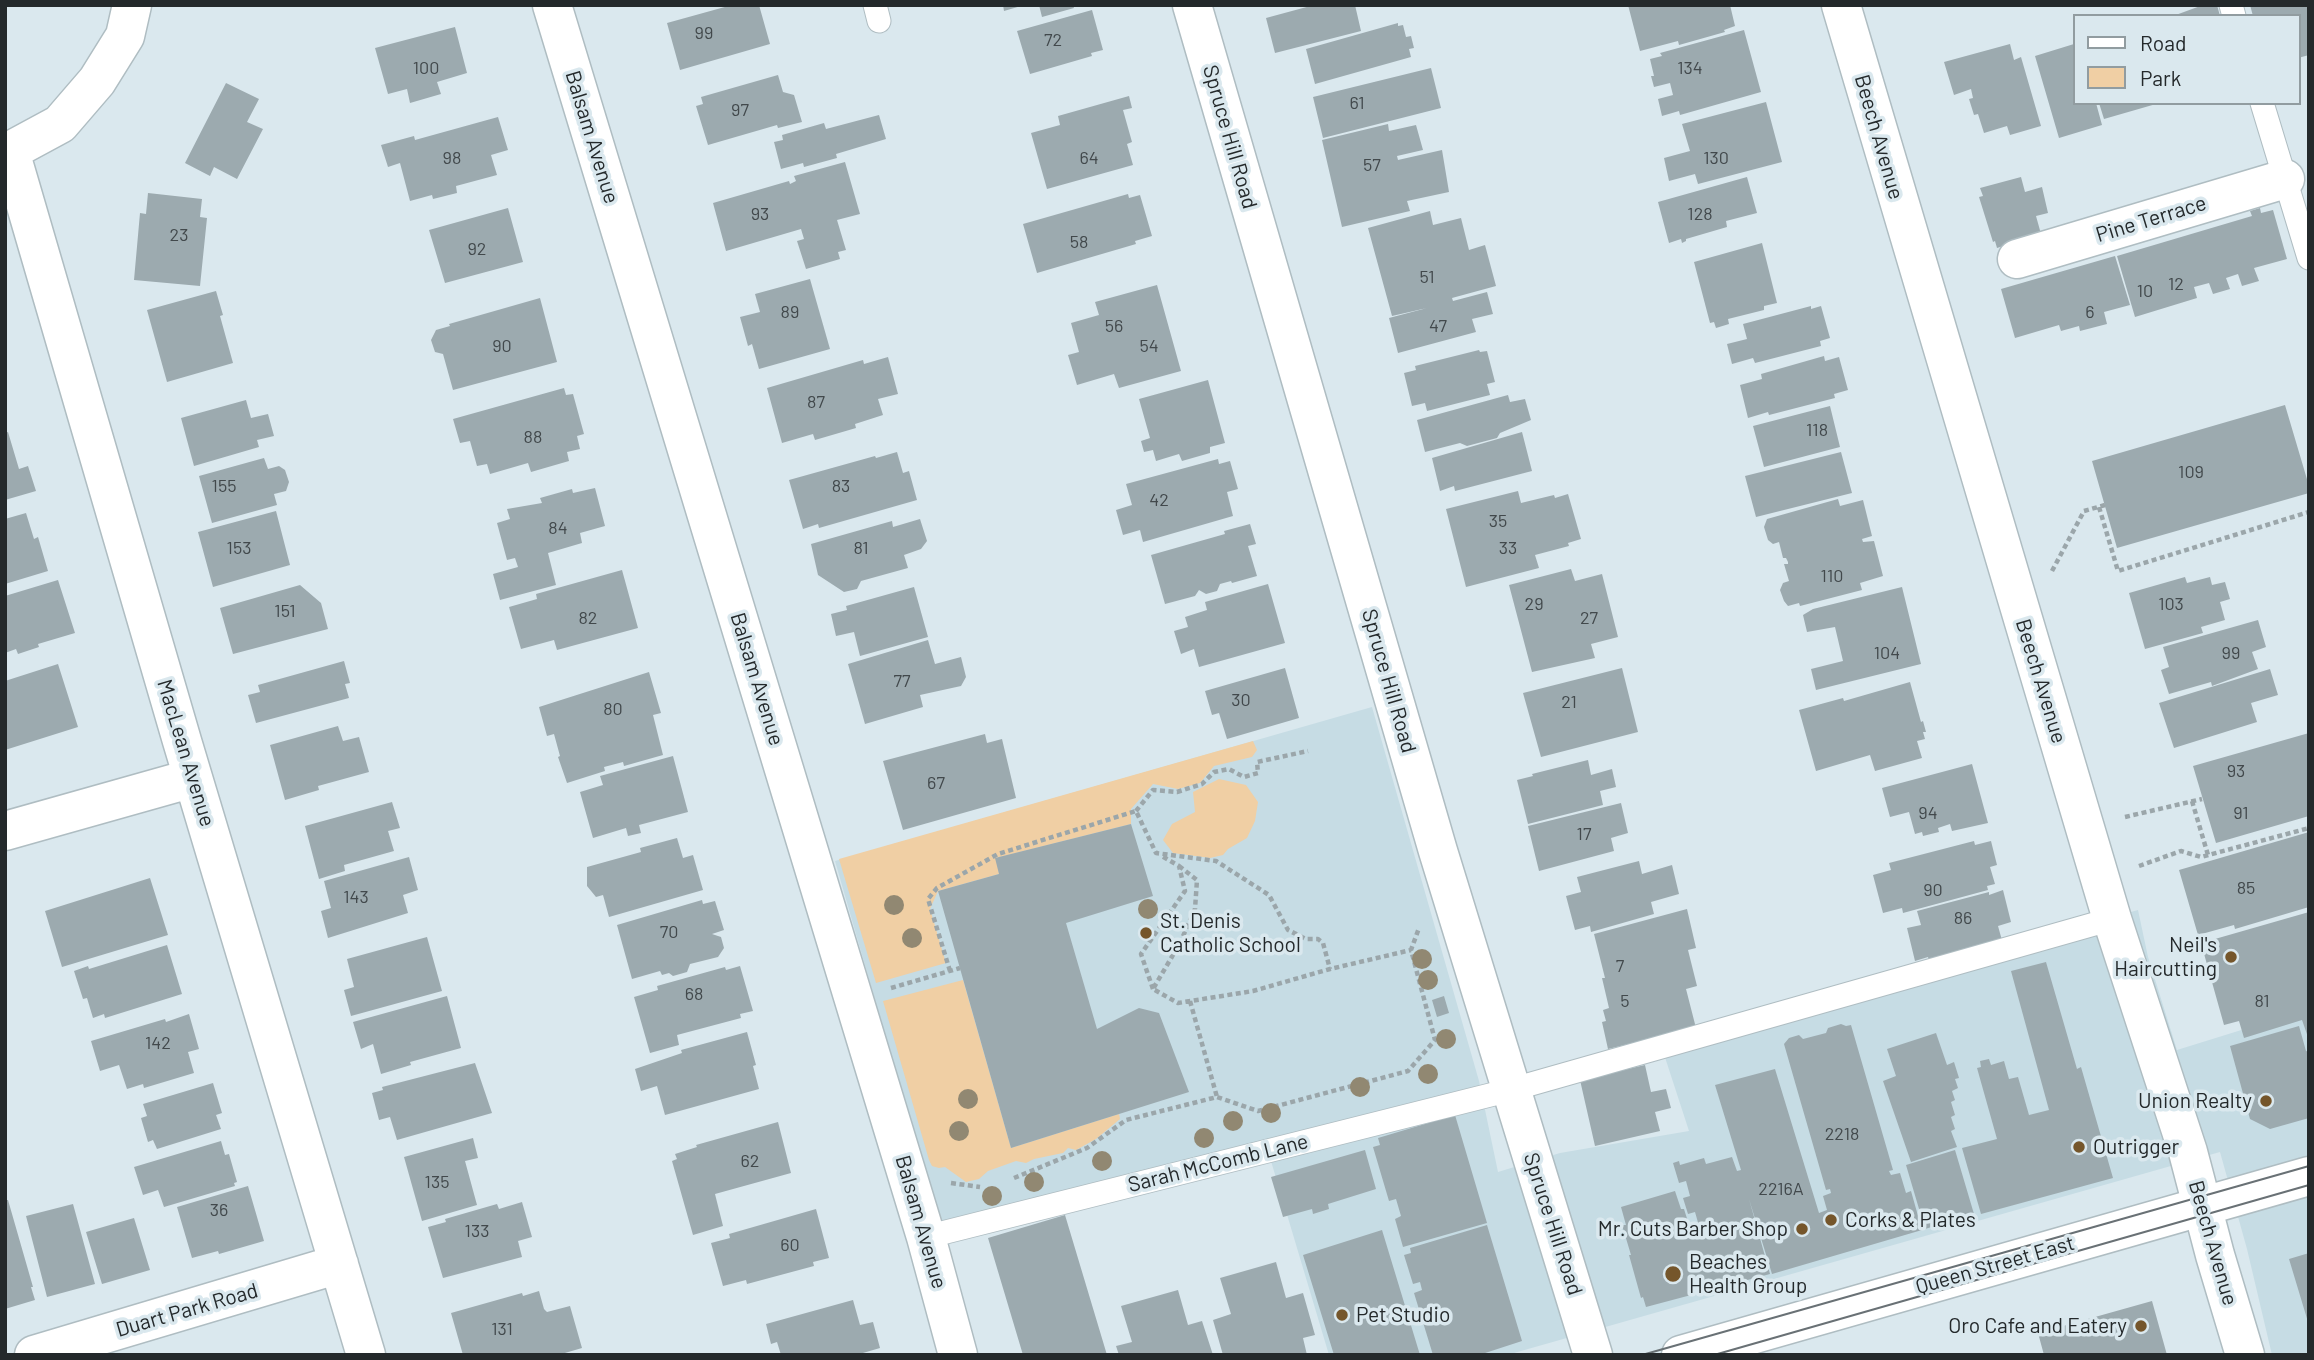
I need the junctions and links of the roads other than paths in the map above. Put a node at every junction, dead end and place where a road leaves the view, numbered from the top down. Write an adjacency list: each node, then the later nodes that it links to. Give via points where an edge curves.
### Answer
1 (132, 5): 6 (street, via 125,36 97,81 60,124)
2 (552, 5): 16 (street, Balsam Avenue)
3 (1192, 5): 13 (street, Spruce Hill Road)
4 (1841, 5): 12 (street, Beech Avenue)
5 (2263, 105): 7 (lane)
6 (8, 151): 10 (street, MacLean Avenue)
7 (2285, 179): 8 (lane); 9 (street, Pine Terrace)
8 (2309, 258)
9 (2017, 259)
10 (193, 778): 11 (street); 17 (street, MacLean Avenue)
11 (5, 831)
12 (2112, 919): 13 (lane, Sarah McComb Lane); 15 (street, Beech Avenue)
13 (1510, 1090): 16 (lane, Sarah McComb Lane); 21 (street, Spruce Hill Road)
14 (2309, 1176): 15 (street, Queen Street East)
15 (2202, 1206): 22 (street, Queen Street East); 23 (street, Beech Avenue)
16 (926, 1237): 20 (street, Balsam Avenue)
17 (339, 1264): 18 (street, Duart Park Road); 19 (street, MacLean Avenue)
18 (34, 1355)
19 (366, 1355)
20 (958, 1355)
21 (1593, 1355)
22 (1681, 1355)
23 (2245, 1355)

